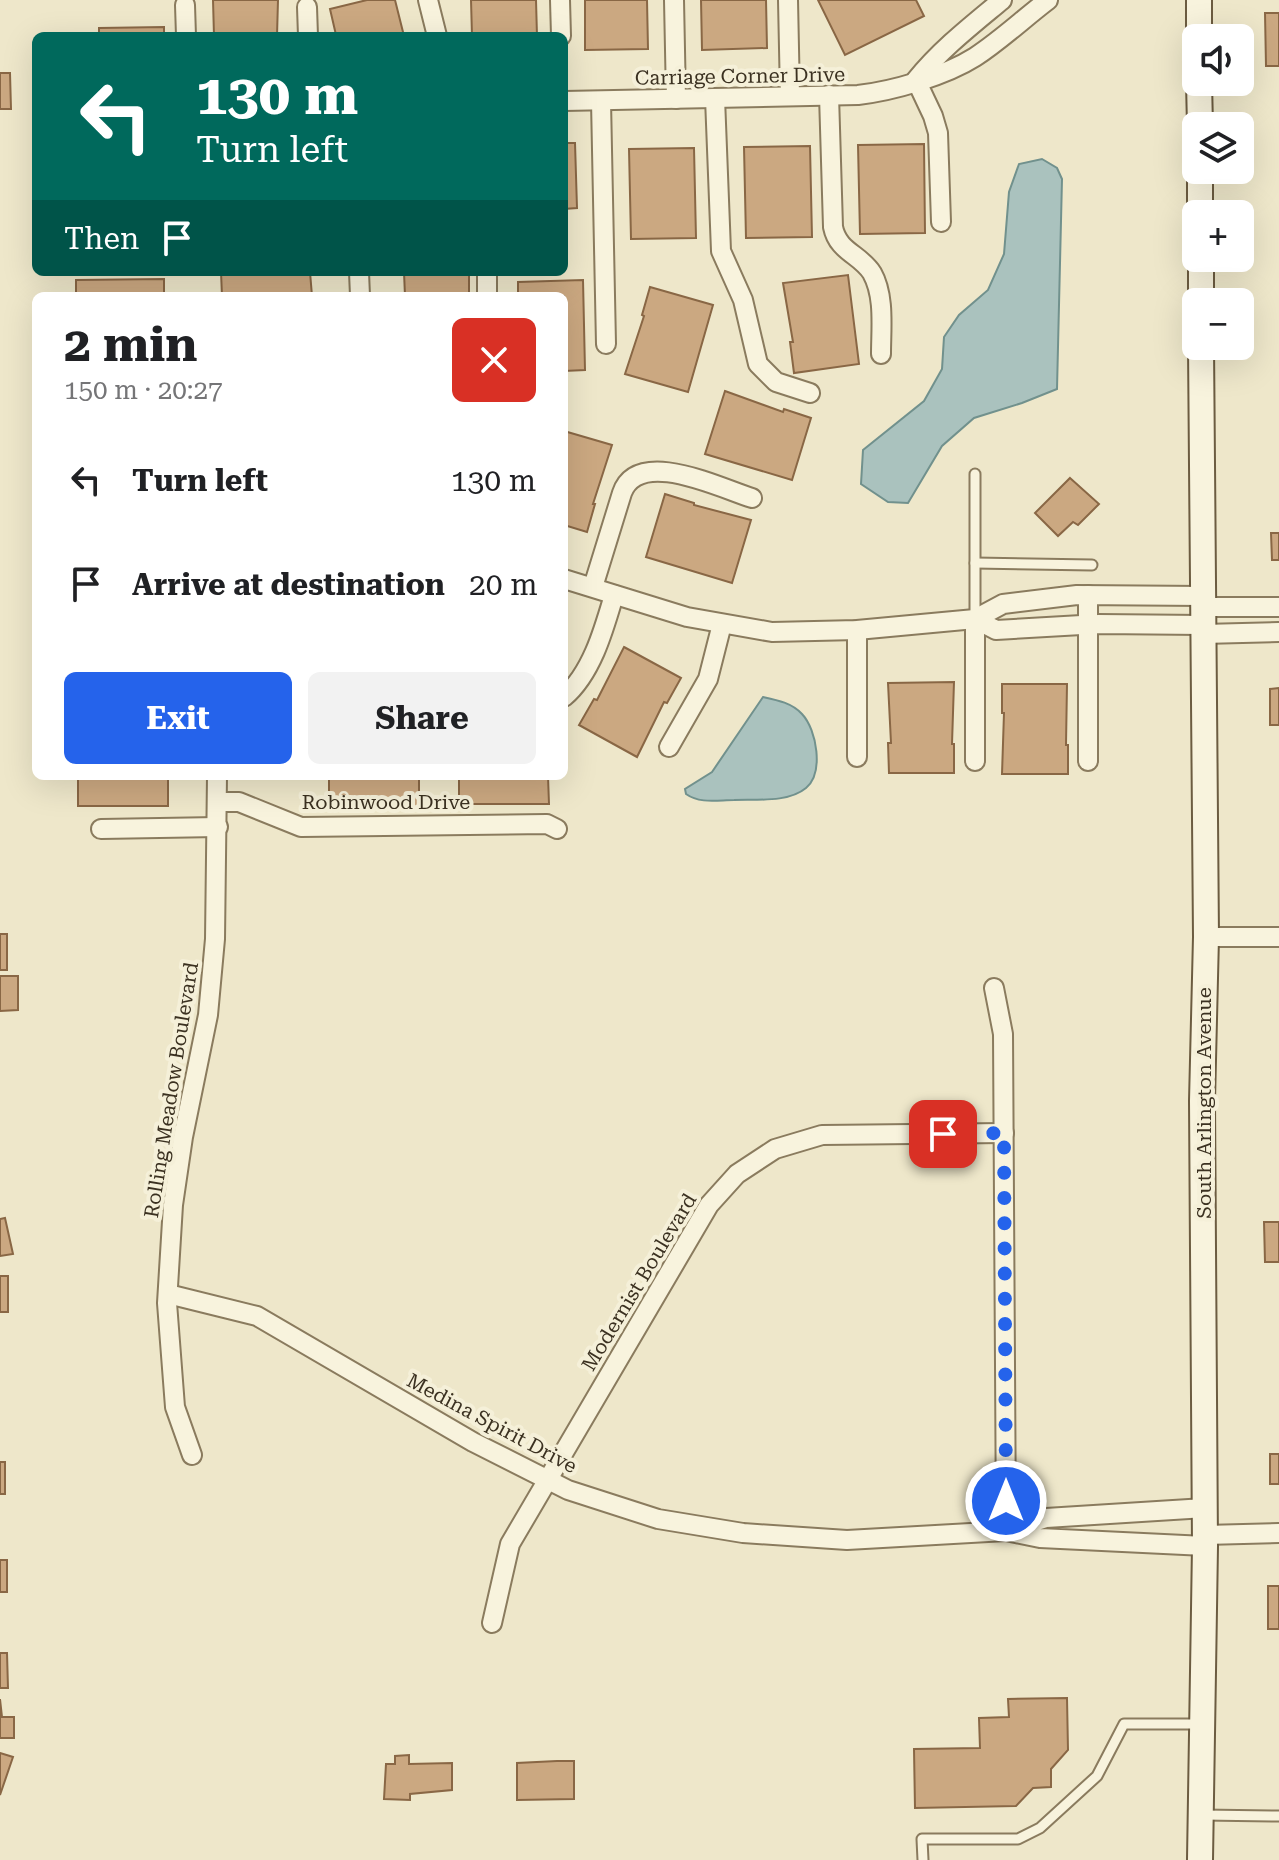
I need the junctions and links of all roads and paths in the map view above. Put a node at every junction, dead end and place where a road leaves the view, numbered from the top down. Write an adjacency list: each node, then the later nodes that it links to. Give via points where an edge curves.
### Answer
1 (428, 0): 13 (street)
2 (560, 0): 14 (street)
3 (674, 0): 19 (street)
4 (788, 0): 17 (street)
5 (1002, 0): 15 (street, Carriage Corner Drive, via 930,62)
6 (1048, 0): 15 (street, Carriage Corner Drive, via 973,59)
7 (1199, 0): 10 (main road)
8 (185, 5): 11 (street)
9 (307, 7): 12 (street)
10 (1199, 24)
11 (186, 32)
12 (308, 32)
13 (436, 32)
14 (561, 32)
15 (918, 80): 16 (street, Carriage Corner Drive, via 876,93); 22 (street, via 938,133)
16 (829, 95): 17 (street, Carriage Corner Drive); 24 (street, via 834,234 877,283)
17 (790, 96): 18 (street, Carriage Corner Drive)
18 (715, 98): 19 (street, Carriage Corner Drive); 26 (street, via 721,251 743,300 758,364 776,382)
19 (676, 99): 21 (street, Carriage Corner Drive)
20 (568, 101): 21 (street, Carriage Corner Drive)
21 (601, 101): 23 (street)
22 (941, 222)
23 (606, 344)
24 (881, 354)
25 (1201, 360): 36 (main road, South Arlington Avenue)
26 (810, 393)
27 (975, 474): 29 (lane)
28 (752, 498): 32 (street, via 665,470 637,475 625,483)
29 (975, 563): 30 (lane); 37 (lane)
30 (1092, 565)
31 (568, 580): 32 (street)
32 (593, 587): 33 (street)
33 (614, 595): 38 (street); 42 (street, via 595,651)
34 (1088, 595): 36 (street); 37 (street, via 1003,604); 39 (street)
35 (1279, 607): 36 (street)
36 (1203, 616): 39 (street); 41 (street); 52 (main road, South Arlington Avenue)
37 (975, 619): 39 (street, via 996,630); 40 (street); 45 (street)
38 (722, 624): 40 (street, via 772,632); 43 (street, via 708,679)
39 (1088, 625): 46 (street)
40 (857, 630): 44 (street)
41 (1279, 632)
42 (568, 693)
43 (669, 747)
44 (857, 757)
45 (975, 761)
46 (1088, 761)
47 (217, 780): 48 (street, Rolling Meadow Boulevard)
48 (217, 802): 49 (street, Rolling Meadow Boulevard); 51 (street, Robinwood Drive, via 239,802 301,827 547,824)
49 (218, 827): 50 (street); 56 (street, Rolling Meadow Boulevard, via 208,1015 173,1205)
50 (101, 829)
51 (557, 829)
52 (1206, 937): 53 (street); 59 (main road, South Arlington Avenue)
53 (1279, 937)
54 (994, 988): 55 (street, via 1003,1034)
55 (1004, 1133): 58 (street, Modernist Boulevard, via 822,1135 775,1149 737,1174 709,1205); 60 (street)
56 (168, 1294): 57 (street, Rolling Meadow Boulevard, via 175,1407); 58 (street, Medina Spirit Drive, via 257,1316)
57 (192, 1455)
58 (547, 1480): 60 (street, Medina Spirit Drive, via 658,1519 743,1533 847,1540); 63 (street, Modernist Boulevard, via 510,1544)
59 (1205, 1508): 60 (street, Medina Spirit Drive, via 1046,1518); 62 (main road, South Arlington Avenue)
60 (1006, 1531): 62 (street, Medina Spirit Drive, via 1040,1538)
61 (1279, 1533): 62 (street, Medina Spirit Drive)
62 (1205, 1540): 64 (main road, South Arlington Avenue)
63 (492, 1623)
64 (1204, 1724): 65 (main road, South Arlington Avenue); 67 (lane, via 1124,1724 1097,1776 1040,1828 1018,1839 922,1839)
65 (1203, 1815): 66 (lane); 68 (main road, South Arlington Avenue)
66 (1279, 1816)
67 (923, 1860)
68 (1200, 1860)

